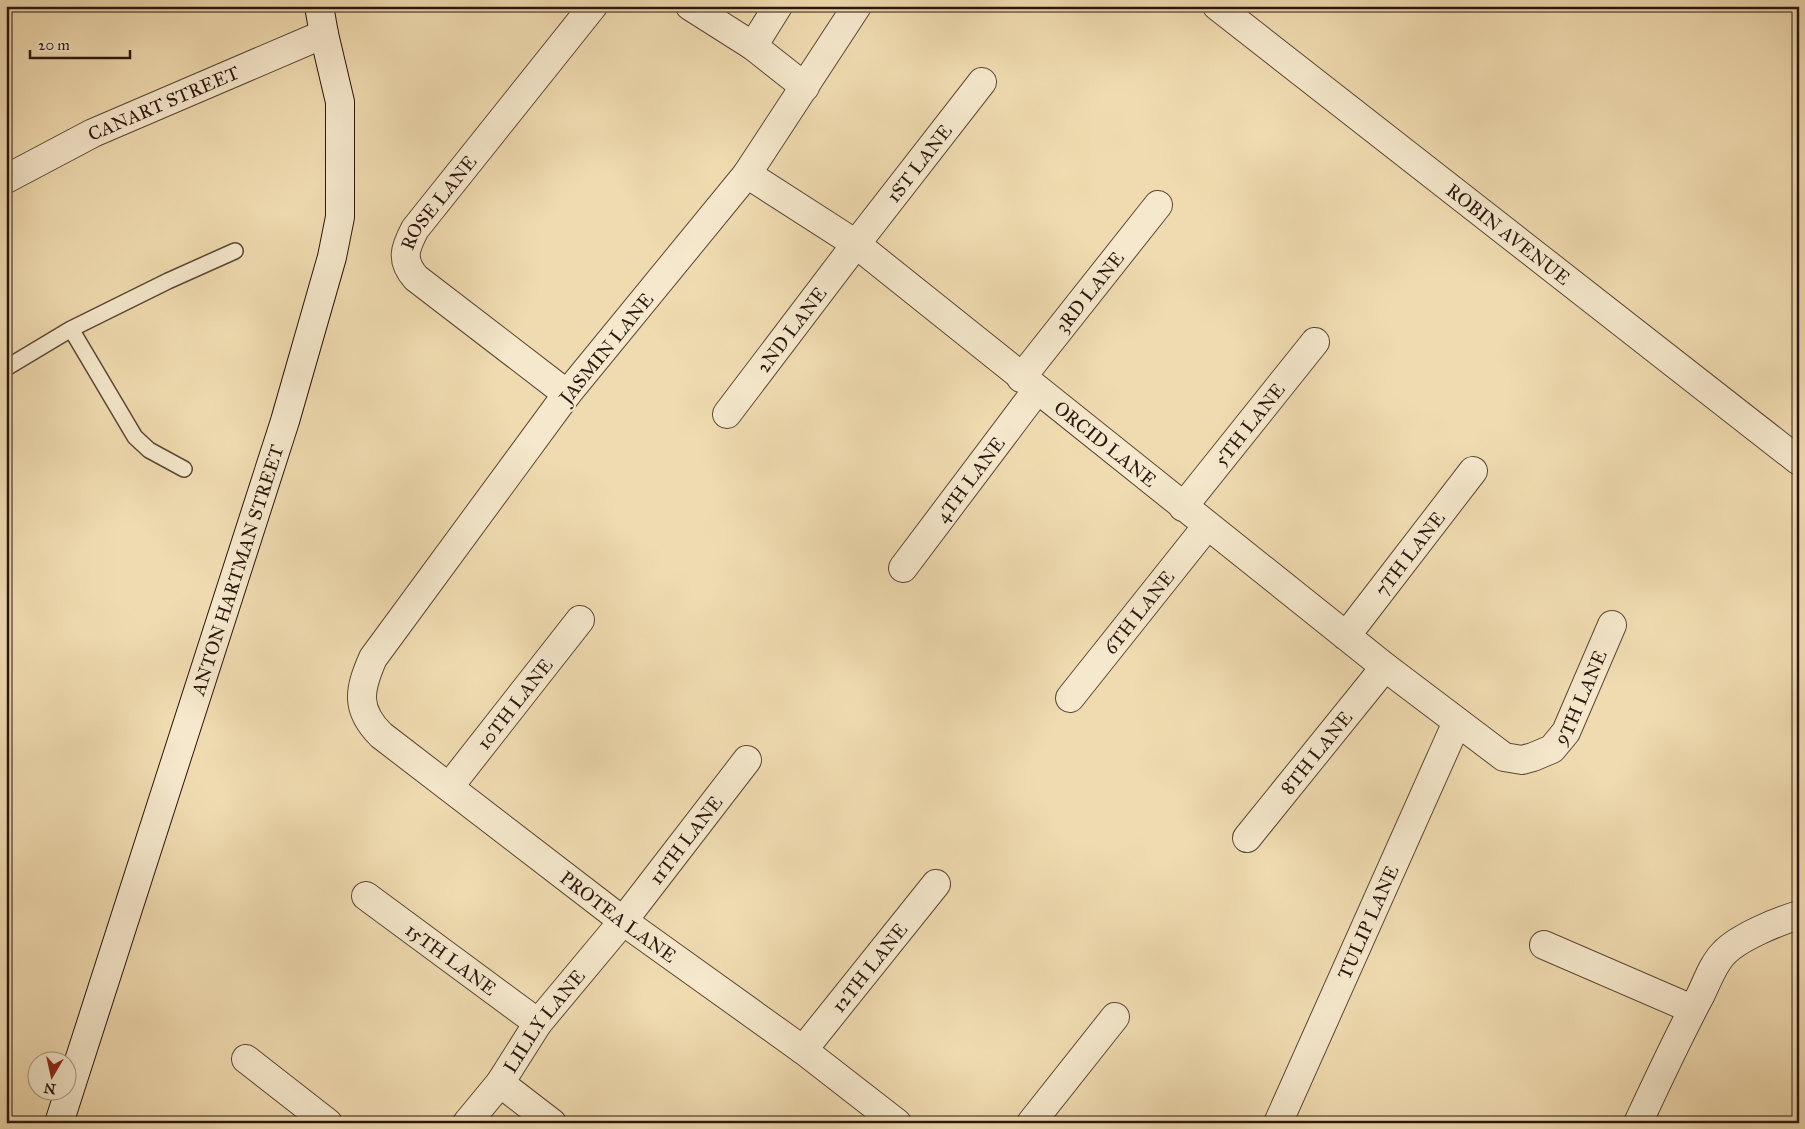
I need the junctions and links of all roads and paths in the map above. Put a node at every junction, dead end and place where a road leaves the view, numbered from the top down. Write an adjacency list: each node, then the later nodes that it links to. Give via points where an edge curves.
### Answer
1 (319, 6): 7 (street, ANTON HARTMAN STREET)
2 (593, 6): 20 (street, ROSE LANE, via 415,229 405,254 406,263 416,278)
3 (690, 6): 8 (street)
4 (778, 6): 8 (street)
5 (857, 6): 10 (street, JASMIN LANE)
6 (1218, 6): 22 (street, ROBIN AVENUE)
7 (324, 34): 12 (street, CANART STREET, via 93,133); 49 (street, ANTON HARTMAN STREET, via 340,102 340,217 332,257 285,421)
8 (753, 46): 10 (street)
9 (982, 82): 14 (street, 1ST LANE)
10 (805, 87): 11 (street, JASMIN LANE)
11 (747, 174): 14 (street, ORCID LANE); 20 (street, JASMIN LANE)
12 (6, 179)
13 (1158, 205): 19 (street, 3RD LANE)
14 (856, 244): 19 (street, ORCID LANE); 21 (street, 2ND LANE)
15 (235, 251): 16 (lane)
16 (71, 329): 18 (lane); 23 (lane, via 135,437 149,450)
17 (1315, 342): 25 (street, 5TH LANE)
18 (6, 368)
19 (1029, 384): 25 (street, ORCID LANE); 27 (street, 4TH LANE)
20 (567, 394): 32 (street, JASMIN LANE, via 373,658)
21 (727, 414)
22 (1799, 461)
23 (184, 469)
24 (1473, 471): 30 (street, 7TH LANE)
25 (1183, 507): 26 (street, ORCID LANE)
26 (1207, 526): 30 (street, ORCID LANE); 33 (street, 6TH LANE)
27 (904, 568)
28 (580, 620): 36 (street, 10TH LANE)
29 (1612, 625): 34 (street, 9TH LANE, via 1566,732 1552,749 1522,760 1504,757)
30 (1346, 636): 31 (street, ORCID LANE)
31 (1385, 667): 34 (street, ORCID LANE); 37 (street, 8TH LANE)
32 (362, 692): 36 (street, PROTEA LANE, via 364,714 381,736)
33 (1070, 698)
34 (1457, 722): 55 (street, TULIP LANE)
35 (747, 760): 41 (street, 11TH LANE)
36 (449, 787): 41 (street, PROTEA LANE)
37 (1247, 838)
38 (936, 884): 46 (street, 12TH LANE)
39 (366, 896): 45 (street, 15TH LANE)
40 (1799, 915): 43 (street, via 1782,920 1724,953)
41 (623, 921): 45 (street, LILLY LANE); 46 (street, PROTEA LANE)
42 (1544, 945): 43 (street)
43 (1692, 1009): 56 (street)
44 (1115, 1017): 54 (street)
45 (538, 1023): 48 (street, LILLY LANE)
46 (803, 1050): 53 (street, PROTEA LANE)
47 (246, 1059): 50 (street)
48 (500, 1083): 51 (street, LILLY LANE); 52 (street)
49 (59, 1123)
50 (328, 1123)
51 (467, 1123)
52 (552, 1123)
53 (897, 1123)
54 (1031, 1123)
55 (1278, 1123)
56 (1638, 1123)

